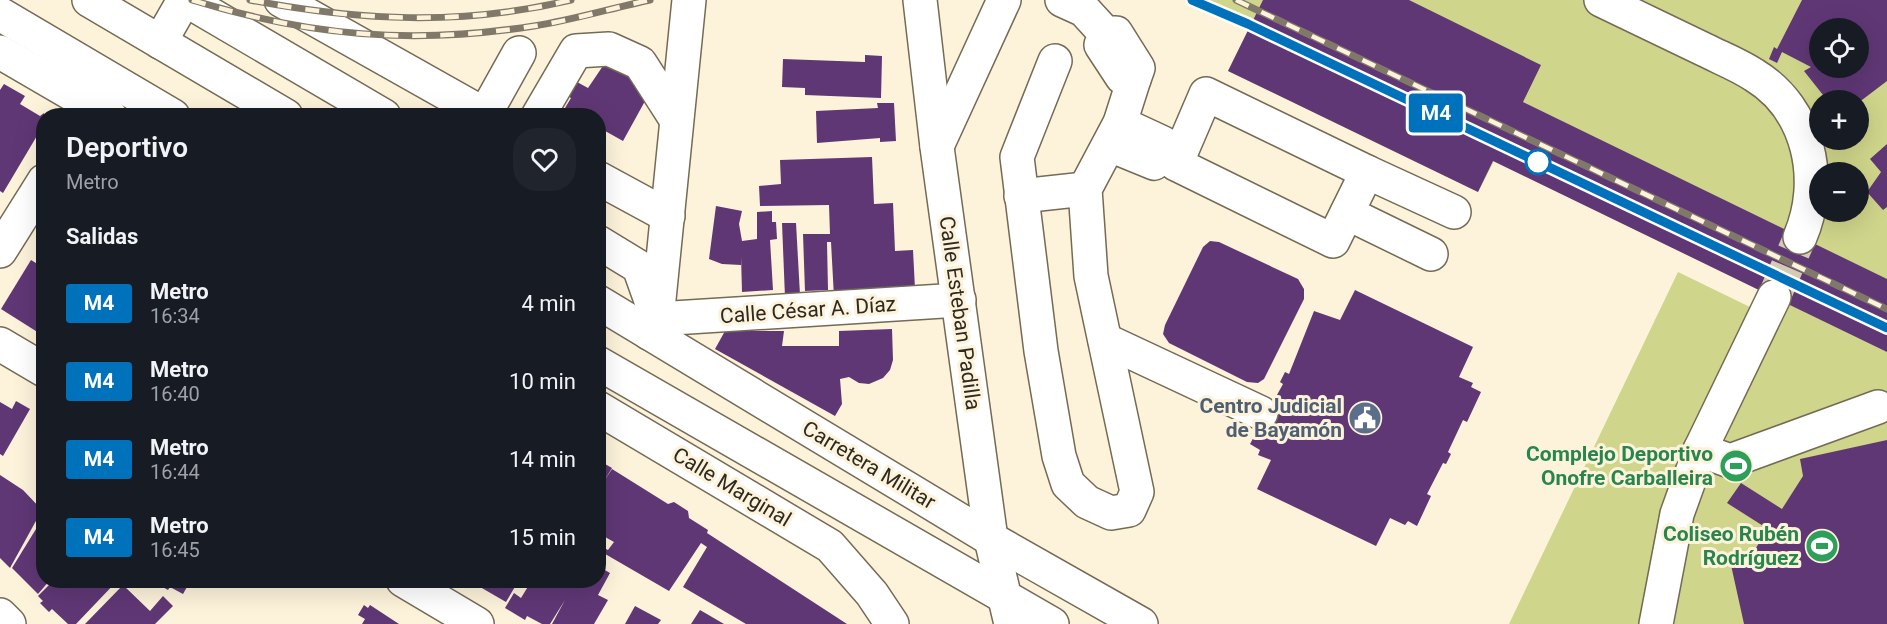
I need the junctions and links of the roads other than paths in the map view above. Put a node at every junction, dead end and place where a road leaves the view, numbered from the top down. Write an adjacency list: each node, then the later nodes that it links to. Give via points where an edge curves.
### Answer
1 (185, 0): 11 (street); 18 (street)
2 (281, 0): 19 (street)
3 (688, 0): 22 (street)
4 (920, 0): 24 (street, Calle Esteban Padilla)
5 (1004, 0): 24 (street)
6 (1062, 0): 23 (street, via 1084,10 1105,33 1101,45 1122,77 1134,79)
7 (1601, 0): 9 (street)
8 (97, 2): 11 (street)
9 (1643, 9): 34 (street, via 1755,75 1777,94 1808,146 1814,182 1810,214)
10 (0, 14): 15 (street)
11 (160, 42): 17 (street)
12 (0, 52): 15 (street)
13 (519, 53): 20 (street)
14 (1055, 61): 30 (street, via 1017,157)
15 (98, 103): 16 (street)
16 (127, 108)
17 (272, 108)
18 (370, 108)
19 (474, 108)
20 (490, 108)
21 (543, 108): 22 (street, via 576,51 609,49 640,63)
22 (676, 119): 33 (street)
23 (1115, 134): 25 (street, via 1164,142); 28 (street)
24 (937, 147): 39 (street, Calle Esteban Padilla)
25 (1170, 160): 26 (street, via 1206,94); 32 (street, via 1333,241)
26 (1367, 172): 31 (street); 32 (street)
27 (606, 181): 33 (street)
28 (1085, 189): 30 (street); 42 (street, via 1091,276)
29 (36, 194): 36 (street)
30 (1021, 196): 42 (street, via 1059,456 1068,484 1088,502 1111,513 1129,510 1137,492)
31 (1454, 212)
32 (1347, 213): 37 (street)
33 (668, 216): 41 (street)
34 (1800, 237)
35 (606, 247): 41 (street, via 639,267)
36 (0, 251)
37 (1431, 254)
38 (1773, 297): 49 (street)
39 (958, 300): 41 (street, Calle César A. Díaz); 51 (street, Calle Esteban Padilla)
40 (606, 305): 41 (street, Carretera Militar)
41 (653, 326): 51 (street, Carretera Militar)
42 (1105, 340): 48 (street)
43 (0, 344): 44 (street)
44 (36, 365)
45 (606, 368): 50 (street)
46 (1878, 407): 49 (street, via 1730,461)
47 (606, 413): 52 (street, Calle Marginal)
48 (1261, 413)
49 (1700, 450): 56 (street, via 1677,514)
50 (856, 513): 52 (street); 54 (street)
51 (991, 538): 54 (street, Calle Esteban Padilla); 61 (street, Carretera Militar)
52 (830, 546): 59 (street, Calle Marginal, via 872,594)
53 (416, 588): 58 (street)
54 (1008, 611): 60 (street)
55 (0, 615): 57 (street)
56 (1657, 623)
57 (9, 624)
58 (477, 624)
59 (892, 624)
60 (1052, 624)
61 (1141, 624)

